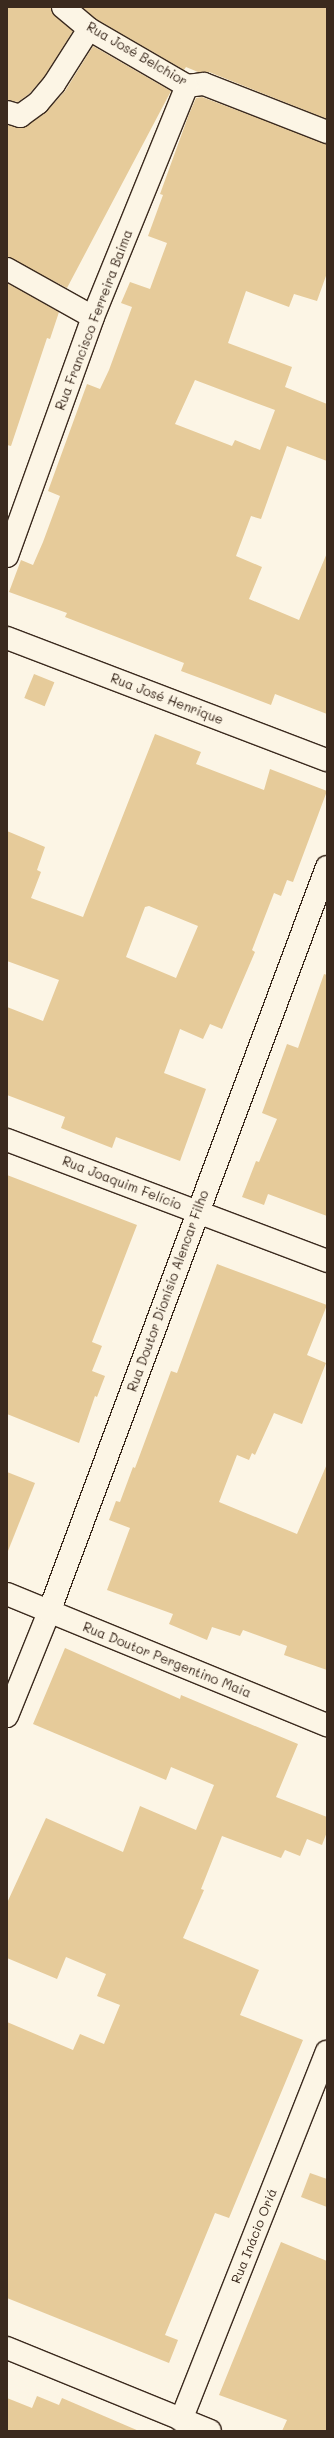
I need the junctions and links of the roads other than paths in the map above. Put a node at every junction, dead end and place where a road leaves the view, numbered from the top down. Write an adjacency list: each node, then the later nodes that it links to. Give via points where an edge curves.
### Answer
1 (63, 7): 2 (street, Rua José Belchior)
2 (89, 29): 3 (street, Rua José Belchior); 4 (street, via 54,84 38,103 20,116)
3 (187, 86): 5 (street, Rua José Belchior, via 204,84); 7 (street, Rua Francisco Ferreira Baima)
4 (7, 112)
5 (327, 132)
6 (7, 269): 7 (street)
7 (93, 317): 8 (street, Rua Francisco Ferreira Baima)
8 (7, 556)
9 (7, 638): 10 (street, Rua José Henrique)
10 (327, 760)
11 (327, 867): 13 (street, Rua Doutor Dionísio Alencar Filho)
12 (7, 1140): 13 (street, Rua Joaquim Felício)
13 (197, 1211): 14 (street, Rua Joaquim Felício); 16 (street, Rua Doutor Dionísio Alencar Filho)
14 (327, 1262)
15 (7, 1594): 16 (street, Rua Doutor Pergentino Maia)
16 (49, 1612): 17 (street, Rua Doutor Dionísio Alencar Filho); 18 (street, Rua Doutor Pergentino Maia)
17 (7, 1716)
18 (327, 1725)
19 (327, 2052): 21 (street, Rua Inácio Oriá)
20 (7, 2348): 21 (street)
21 (181, 2420): 22 (street)
22 (210, 2431)

